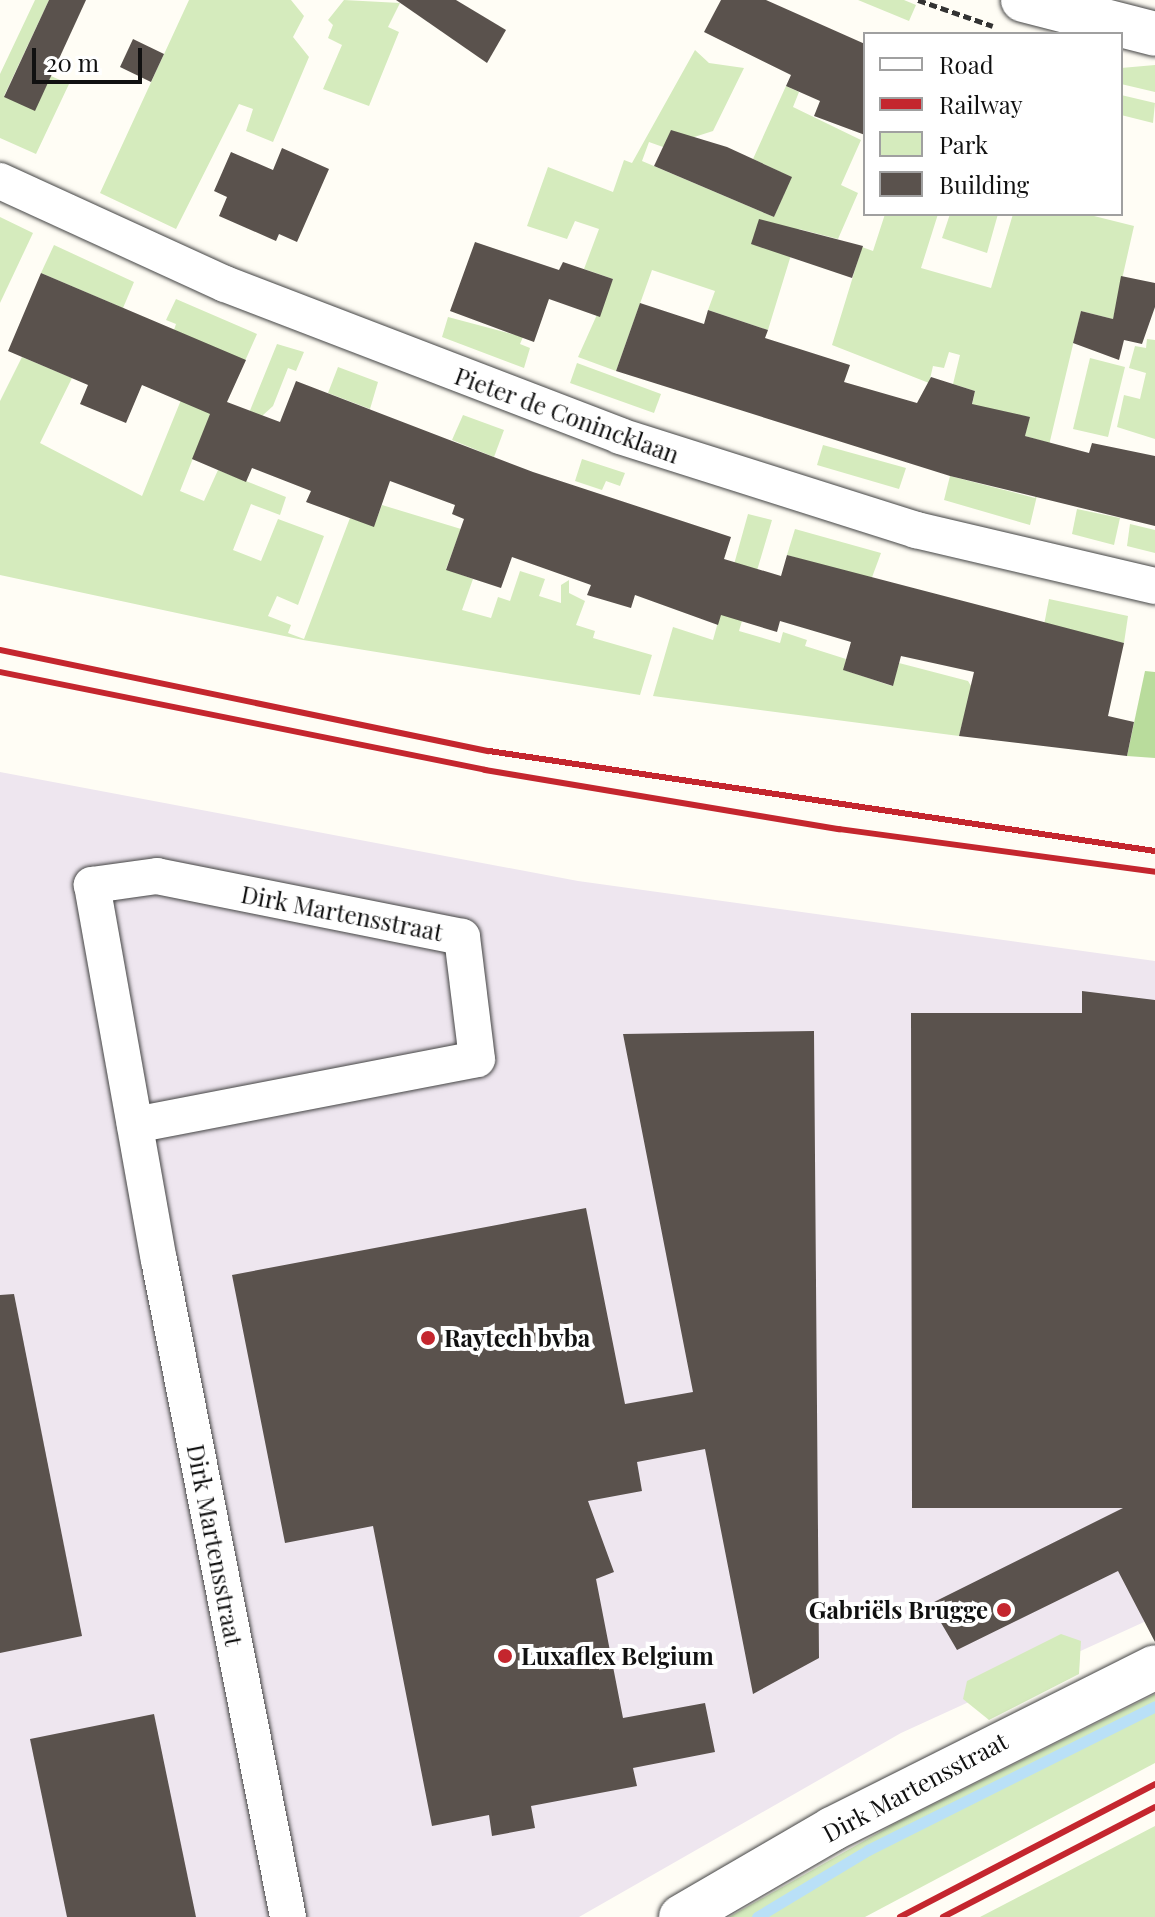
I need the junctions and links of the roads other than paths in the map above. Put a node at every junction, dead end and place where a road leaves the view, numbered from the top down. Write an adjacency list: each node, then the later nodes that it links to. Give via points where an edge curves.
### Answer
1 (1014, 15): 2 (street)
2 (1155, 34)
3 (0, 181): 4 (street, Pieter de Conincklaan, via 225,284 620,436 916,530)
4 (1155, 586)
5 (135, 1125): 5 (street, Dirk Martensstraat, via 92,885 157,876 462,937 477,1059); 7 (street, Dirk Martensstraat)
6 (1155, 1667): 8 (street, Dirk Martensstraat, via 832,1829)
7 (288, 1917)
8 (681, 1917)

